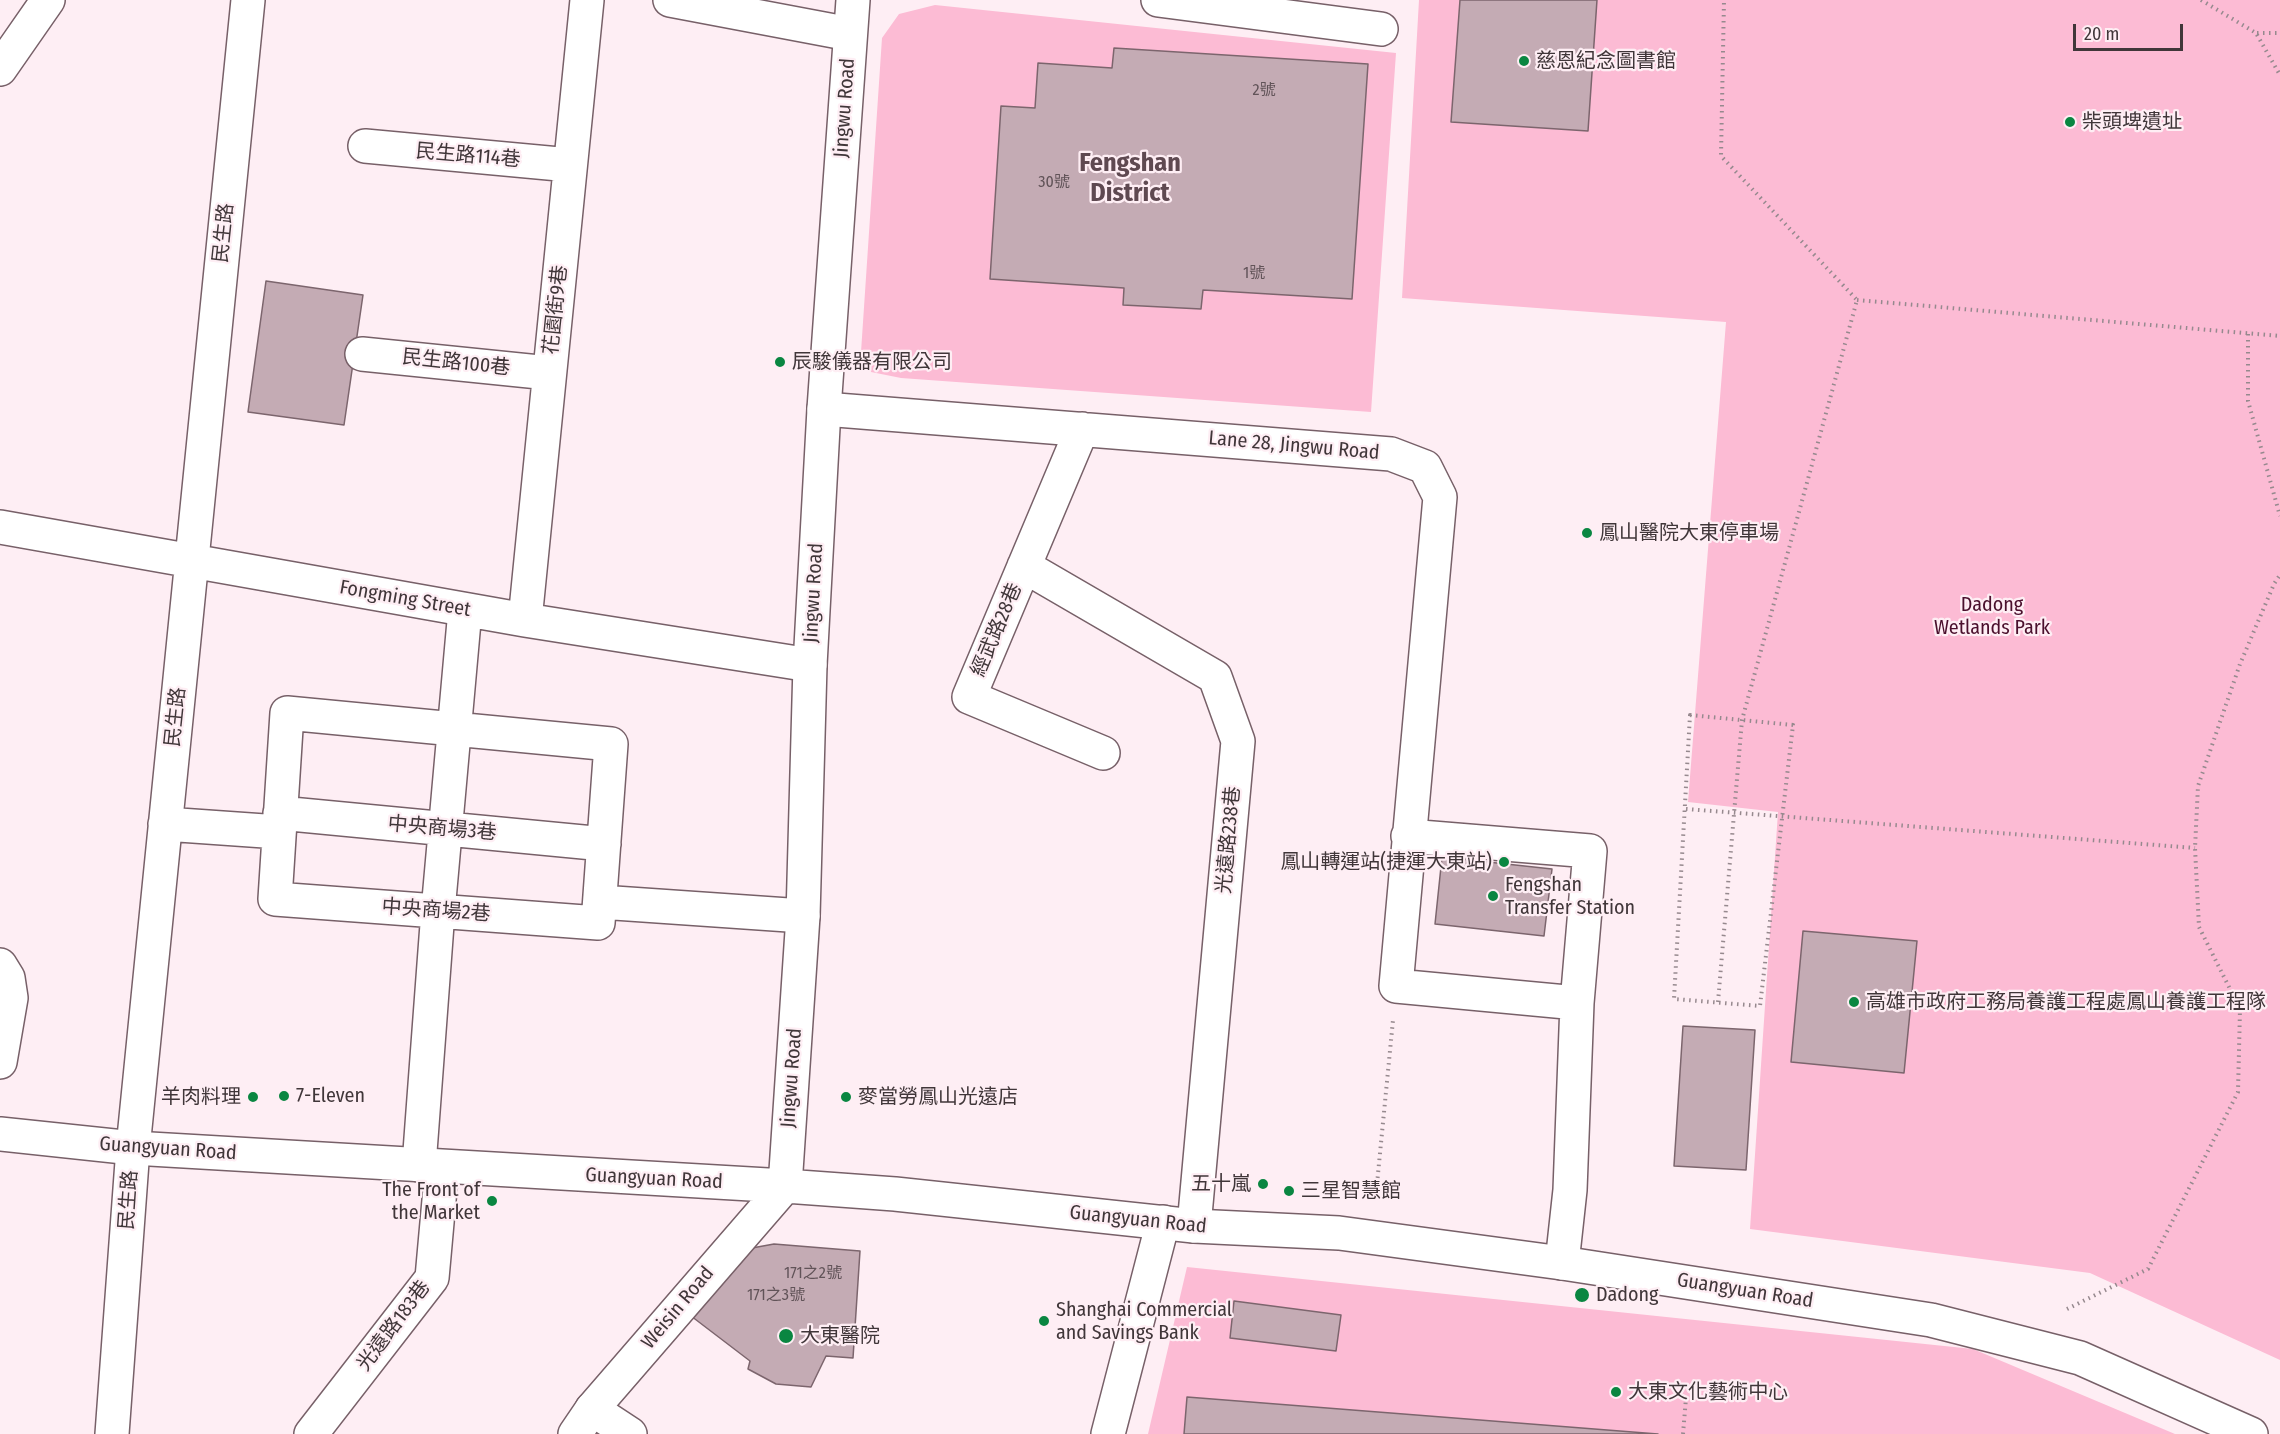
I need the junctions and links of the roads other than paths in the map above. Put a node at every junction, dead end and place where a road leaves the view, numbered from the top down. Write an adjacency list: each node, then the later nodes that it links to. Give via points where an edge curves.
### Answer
1 (48, 0): 9 (street)
2 (248, 0): 17 (street, 民生路)
3 (587, 0): 11 (street, 花園街9巷)
4 (670, 0): 8 (street)
5 (854, 0): 8 (street, Jingwu Road)
6 (1158, 0): 7 (street)
7 (1382, 29)
8 (850, 34): 14 (street, Jingwu Road)
9 (0, 69)
10 (365, 146): 11 (street, 民生路114巷)
11 (570, 165): 13 (street, 花園街9巷)
12 (362, 354): 13 (street, 民生路100巷)
13 (549, 373): 20 (street, 花園街9巷)
14 (824, 409): 15 (street, Lane 28, Jingwu Road); 21 (street, Jingwu Road)
15 (1082, 429): 18 (street, 經武路28巷); 27 (street, Lane 28, Jingwu Road, via 1391,454 1425,467 1440,497)
16 (0, 527): 17 (street, Fongming Street)
17 (191, 561): 19 (street, Fongming Street); 25 (street, 民生路)
18 (1024, 566): 23 (street, 經武路28巷, via 969,697); 39 (street, 光遠路238巷, via 1215,676 1238,741)
19 (465, 610): 20 (street, Fongming Street); 22 (street, 光遠路183巷)
20 (525, 620): 21 (street, Fongming Street)
21 (810, 665): 31 (street, Jingwu Road)
22 (455, 728): 24 (street, via 287,713); 26 (street, 光遠路183巷); 28 (street, via 611,744)
23 (1103, 753)
24 (280, 823): 25 (street, 中央商場3巷); 26 (street, 中央商場3巷); 29 (street, 中央商場2巷, via 274,899)
25 (165, 824): 36 (street, 民生路)
26 (446, 829): 28 (street, 中央商場3巷); 29 (street, 光遠路183巷)
27 (1408, 836): 33 (street, Lane 28, Jingwu Road, via 1396,986); 33 (street, via 1590,851)
28 (604, 844): 30 (street)
29 (438, 910): 30 (street, 中央商場2巷); 37 (street, 光遠路183巷)
30 (599, 912): 31 (street, 中央商場2巷)
31 (802, 916): 38 (street, Jingwu Road)
32 (0, 966): 34 (street, via 8,978 10,998)
33 (1577, 1003): 40 (street, via 1570,1190)
34 (0, 1062)
35 (0, 1134): 36 (street, Guangyuan Road)
36 (133, 1148): 37 (street, Guangyuan Road); 42 (street, 民生路)
37 (430, 1166): 38 (street, Guangyuan Road); 43 (street, 光遠路183巷, via 432,1278)
38 (785, 1186): 39 (street, Guangyuan Road); 41 (street, Weisin Road)
39 (1178, 1224): 40 (street, Guangyuan Road, via 1339,1233); 45 (street, 光遠路238巷)
40 (1562, 1263): 46 (street, Guangyuan Road, via 1931,1320 2080,1358)
41 (584, 1422): 44 (street)
42 (112, 1434)
43 (311, 1434)
44 (630, 1434)
45 (1108, 1434)
46 (2251, 1434)

